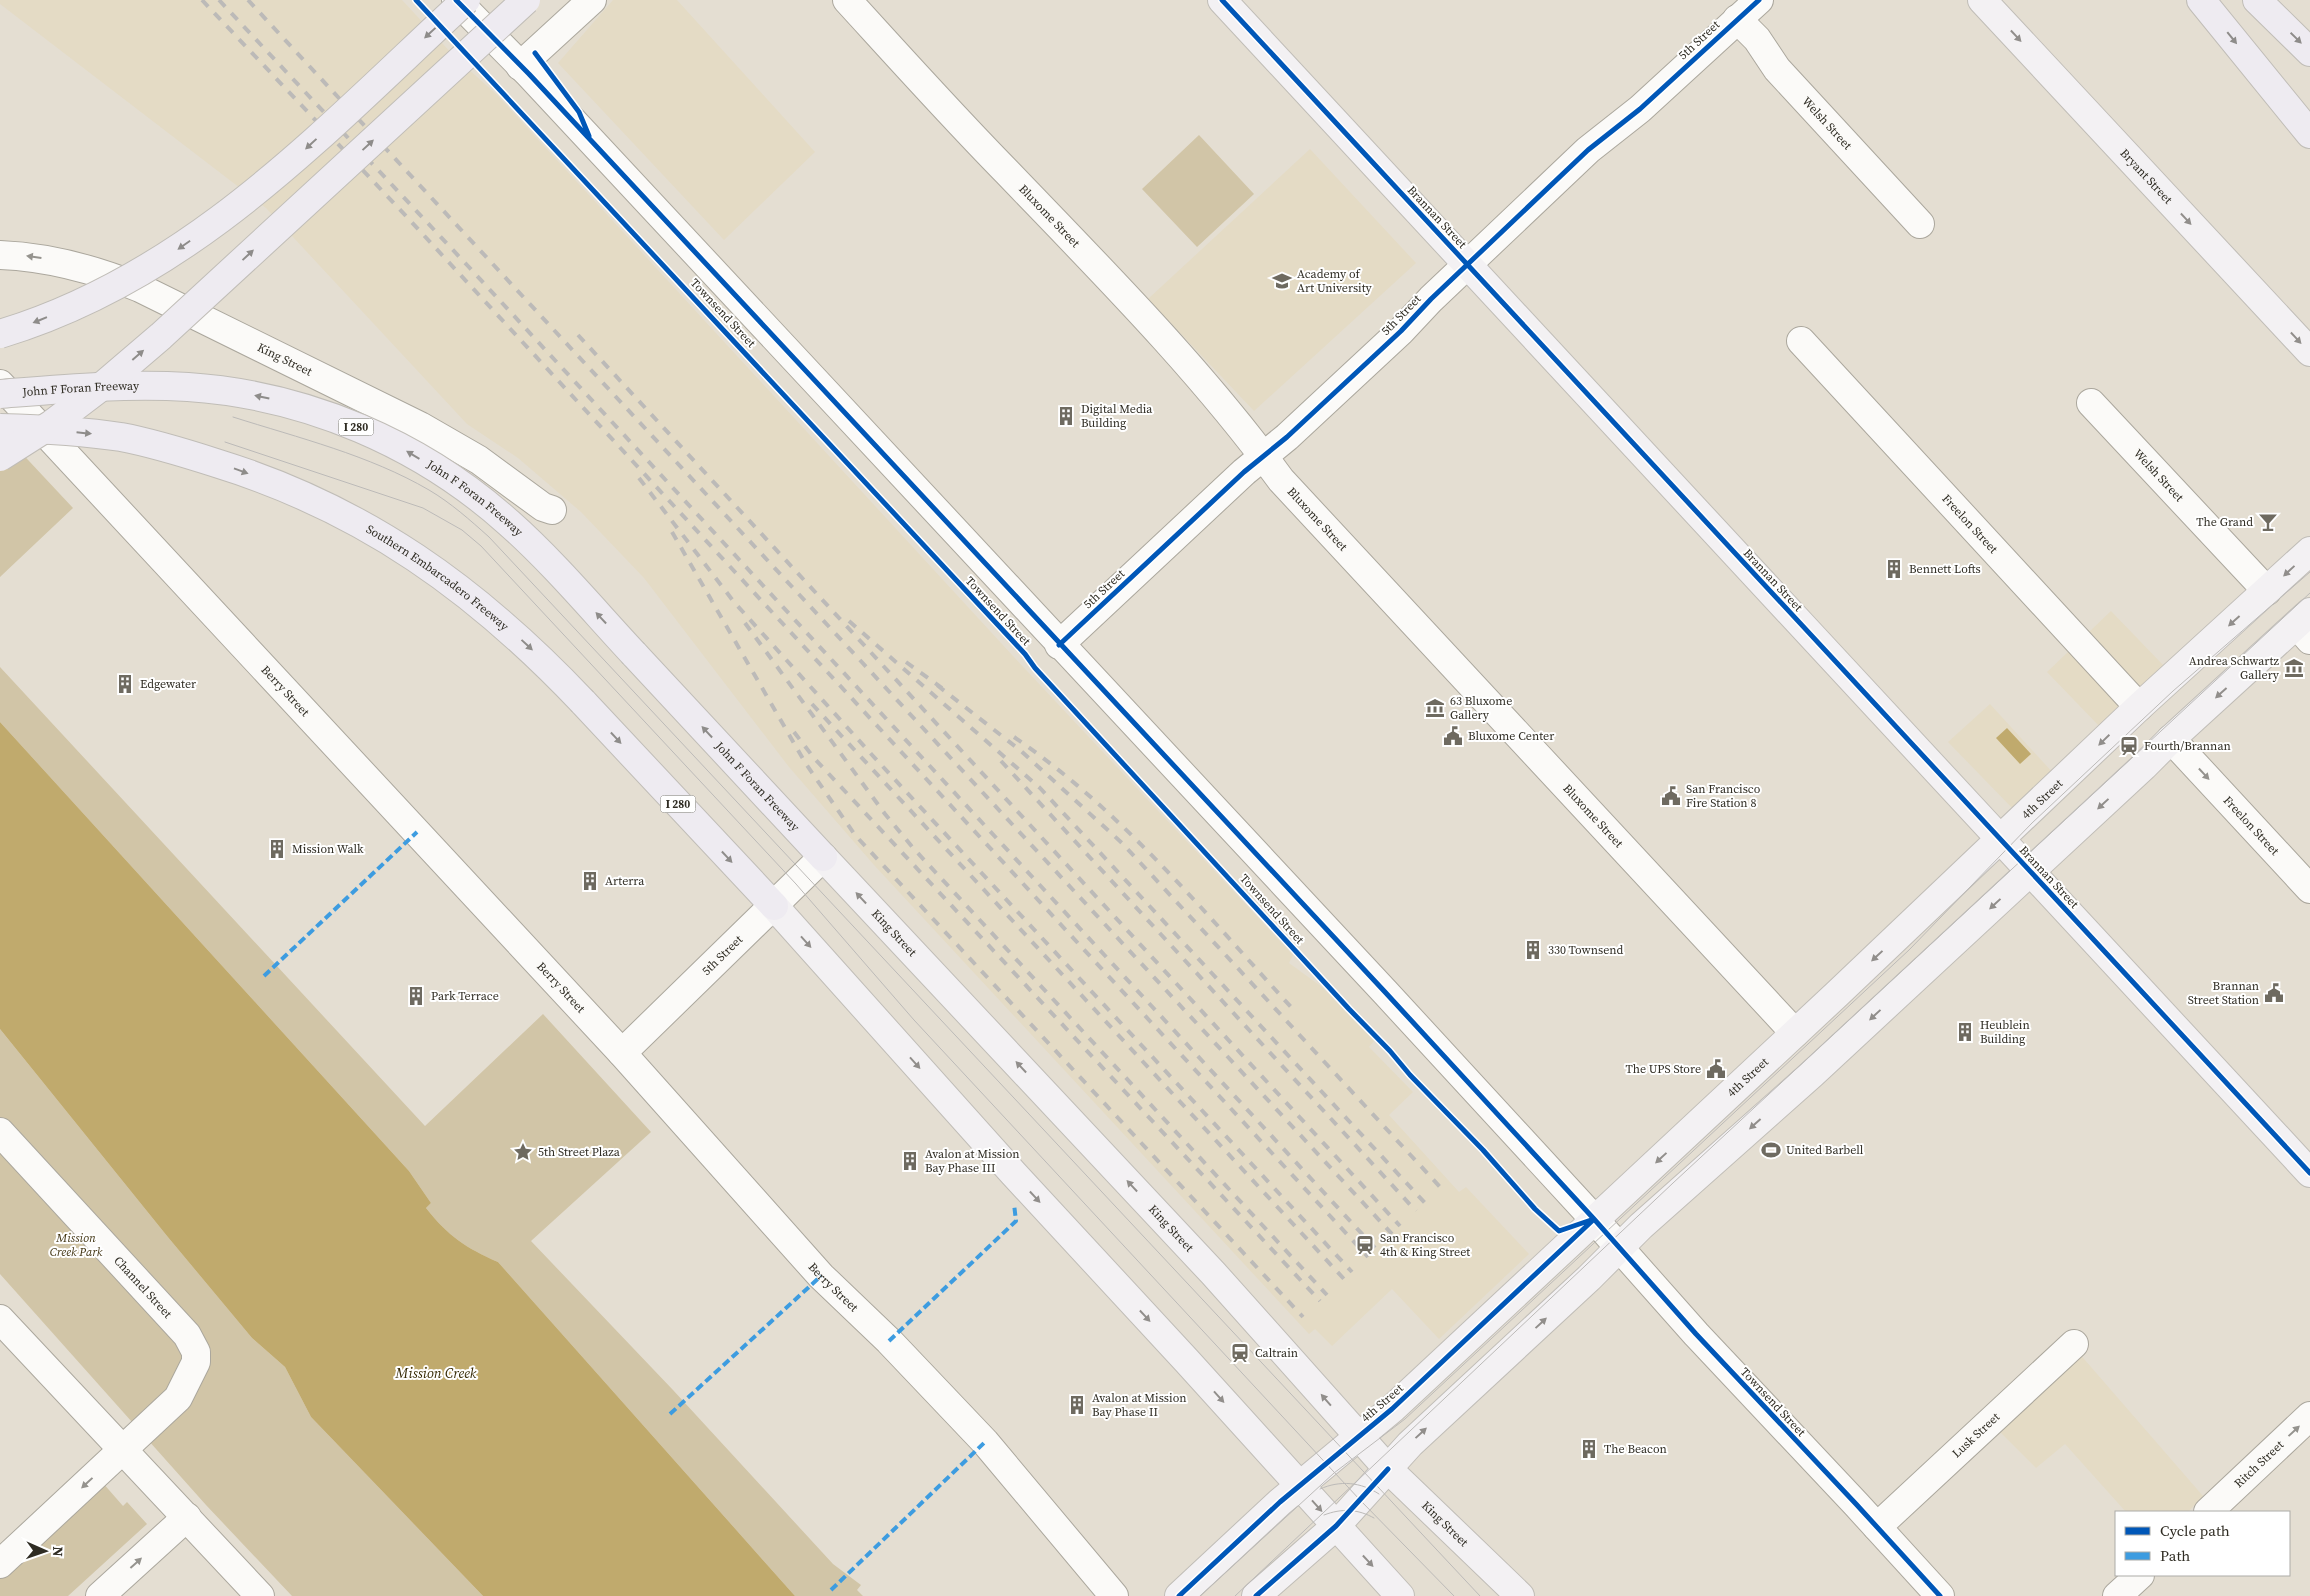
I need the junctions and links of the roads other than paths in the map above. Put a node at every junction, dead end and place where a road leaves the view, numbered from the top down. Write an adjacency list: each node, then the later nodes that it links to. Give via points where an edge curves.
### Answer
1 (456, 0): 13 (street)
2 (466, 0): 18 (highway, one-way to 18, bridge, via 268,184 220,220 129,279 74,306)
3 (526, 0): 25 (highway, one-way to 3, bridge, via 52,424 161,336)
4 (592, 0): 13 (street)
5 (847, 0): 26 (street, Bluxome Street, via 1123,294 1241,425)
6 (1222, 0): 17 (main road, Brannan Street)
7 (1759, 0): 11 (street, 5th Street)
8 (1982, 0): 20 (main road, Bryant Street, one-way to 20)
9 (2201, 0): 14 (highway, one-way to 14)
10 (2257, 0): 12 (highway, one-way to 12)
11 (1737, 19): 15 (street, Welsh Street, via 1757,39 1777,69); 17 (street, 5th Street, via 1640,109 1588,150)
12 (2310, 52)
13 (528, 60): 31 (street, Townsend Street, via 579,112 592,145)
14 (2310, 134)
15 (1920, 224)
16 (0, 255): 27 (street, King Street, one-way to 16, via 479,460 420,426 140,288 68,263)
17 (1468, 264): 26 (street, 5th Street, via 1401,331); 34 (main road, Brannan Street)
18 (0, 334)
19 (1801, 341): 32 (street, Freelon Street)
20 (2310, 352)
21 (0, 384): 40 (street, Berry Street)
22 (0, 394): 35 (highway, John F Foran Freeway / I 280, one-way to 22, bridge, via 509,523 455,480 396,445 336,418 285,402 236,392 188,387 76,388)
23 (2091, 403): 29 (street, Welsh Street)
24 (0, 428): 38 (highway, Southern Embarcadero Freeway / I 280, one-way to 38, bridge, via 47,429 122,438 241,470 357,521 411,553 509,628 583,702)
25 (0, 456)
26 (1264, 456): 31 (street, 5th Street); 39 (street, Bluxome Street, via 1281,480)
27 (552, 510)
28 (2310, 551): 29 (main road, 4th Street, one-way to 29)
29 (2267, 591): 32 (main road, 4th Street, one-way to 32)
30 (2306, 626): 33 (main road, one-way to 33)
31 (1059, 645): 43 (street, Townsend Street)
32 (2139, 707): 34 (main road, 4th Street, one-way to 34)
33 (2171, 738): 36 (main road, one-way to 36); 37 (street, Freelon Street, one-way to 37)
34 (1999, 839): 36 (main road, Brannan Street); 39 (main road, 4th Street, one-way to 39)
35 (823, 857): 38 (street, 5th Street); 48 (main road, King Street, one-way to 35, via 1213,1273)
36 (2030, 871): 42 (main road, Brannan Street); 44 (main road, one-way to 44)
37 (2310, 889)
38 (774, 906): 40 (street, 5th Street); 51 (main road, one-way to 51, via 1012,1173)
39 (1795, 1033): 43 (main road, 4th Street, one-way to 43)
40 (622, 1053): 60 (street, Berry Street, via 822,1276 985,1442)
41 (0, 1132): 49 (street, Channel Street, via 187,1335 196,1352 196,1362 178,1398)
42 (2310, 1174)
43 (1594, 1219): 44 (street, Townsend Street); 48 (main road, 4th Street, via 1392,1409)
44 (1619, 1248): 50 (main road, one-way to 44, via 1410,1444); 55 (street, Townsend Street)
45 (0, 1319): 49 (street)
46 (2074, 1344): 55 (street, Lusk Street)
47 (2310, 1416): 52 (street, Ritch Street, one-way to 47)
48 (1359, 1436): 50 (main road, King Street); 51 (main road, 4th Street)
49 (123, 1450): 53 (street); 56 (street, Channel Street, one-way to 56)
50 (1388, 1469): 54 (main road); 64 (main road, King Street)
51 (1299, 1486): 54 (main road, one-way to 54); 61 (main road, 4th Street)
52 (2209, 1511)
53 (187, 1517): 58 (street, one-way to 53); 59 (street)
54 (1336, 1526): 62 (main road); 63 (main road, one-way to 63)
55 (1877, 1526): 65 (street, Townsend Street)
56 (0, 1564)
57 (2139, 1576): 66 (street)
58 (100, 1596)
59 (260, 1596)
60 (1114, 1596)
61 (1179, 1596)
62 (1256, 1596)
63 (1400, 1596)
64 (1520, 1596)
65 (1940, 1596)
66 (2117, 1596)

